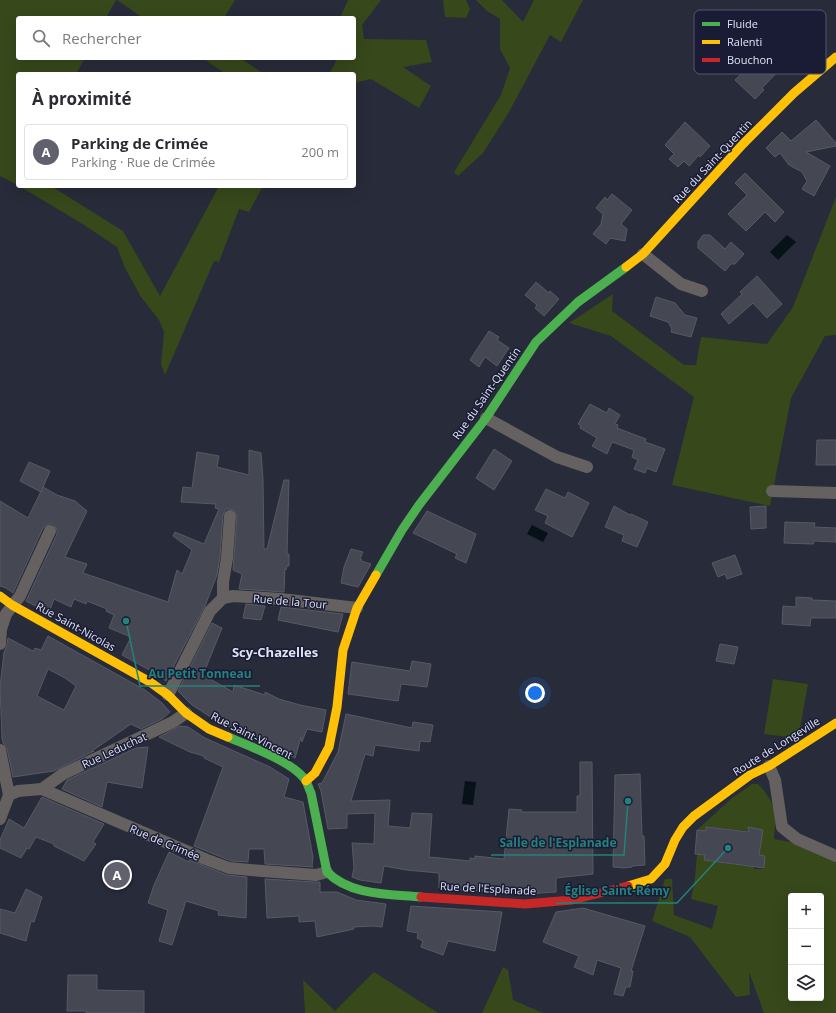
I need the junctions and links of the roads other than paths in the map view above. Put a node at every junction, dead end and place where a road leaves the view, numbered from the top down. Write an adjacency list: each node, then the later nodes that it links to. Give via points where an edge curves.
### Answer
1 (836, 57): 2 (street, Rue du Saint-Quentin)
2 (826, 66)
3 (816, 74): 4 (street, Rue du Saint-Quentin, via 743,144)
4 (643, 254): 5 (street, via 681,284); 6 (street, Rue du Saint-Quentin, via 578,302 536,342)
5 (702, 291)
6 (486, 418): 7 (street, via 557,457); 15 (street, Rue du Saint-Quentin, via 402,530)
7 (586, 467)
8 (772, 491): 9 (street)
9 (836, 493)
10 (230, 516): 13 (street)
11 (50, 531): 14 (street, via 20,596)
12 (0, 596): 14 (street, Rue Saint-Nicolas)
13 (223, 598): 15 (street, Rue de la Tour, via 233,596 282,599); 17 (street, via 210,611)
14 (12, 605): 16 (street, via 1,628); 17 (street, Rue Saint-Nicolas, via 150,682)
15 (357, 608): 22 (street, Rue du Saint-Quentin, via 343,650 337,707 329,747 315,773)
16 (0, 644)
17 (168, 695): 18 (street, Rue Saint-Vincent)
18 (186, 713): 22 (street, Rue Saint-Vincent, via 209,729 275,758 296,771); 23 (street, Rue Leduchat, via 173,722 63,774)
19 (836, 723): 21 (street, Route de Longeville)
20 (0, 750): 24 (street)
21 (769, 766): 26 (street, via 775,780 782,827 797,839); 28 (street, Route de Longeville, via 750,775 694,816 675,840 665,864)
22 (306, 781): 27 (street)
23 (42, 790): 24 (street, Rue de Crimée, via 18,791); 27 (street, Rue de Crimée, via 229,868 316,875)
24 (9, 795): 25 (street)
25 (0, 819)
26 (836, 856)
27 (327, 872): 28 (street, Rue de l'Esplanade, via 335,880 357,890 525,904 572,900)
28 (651, 879)

